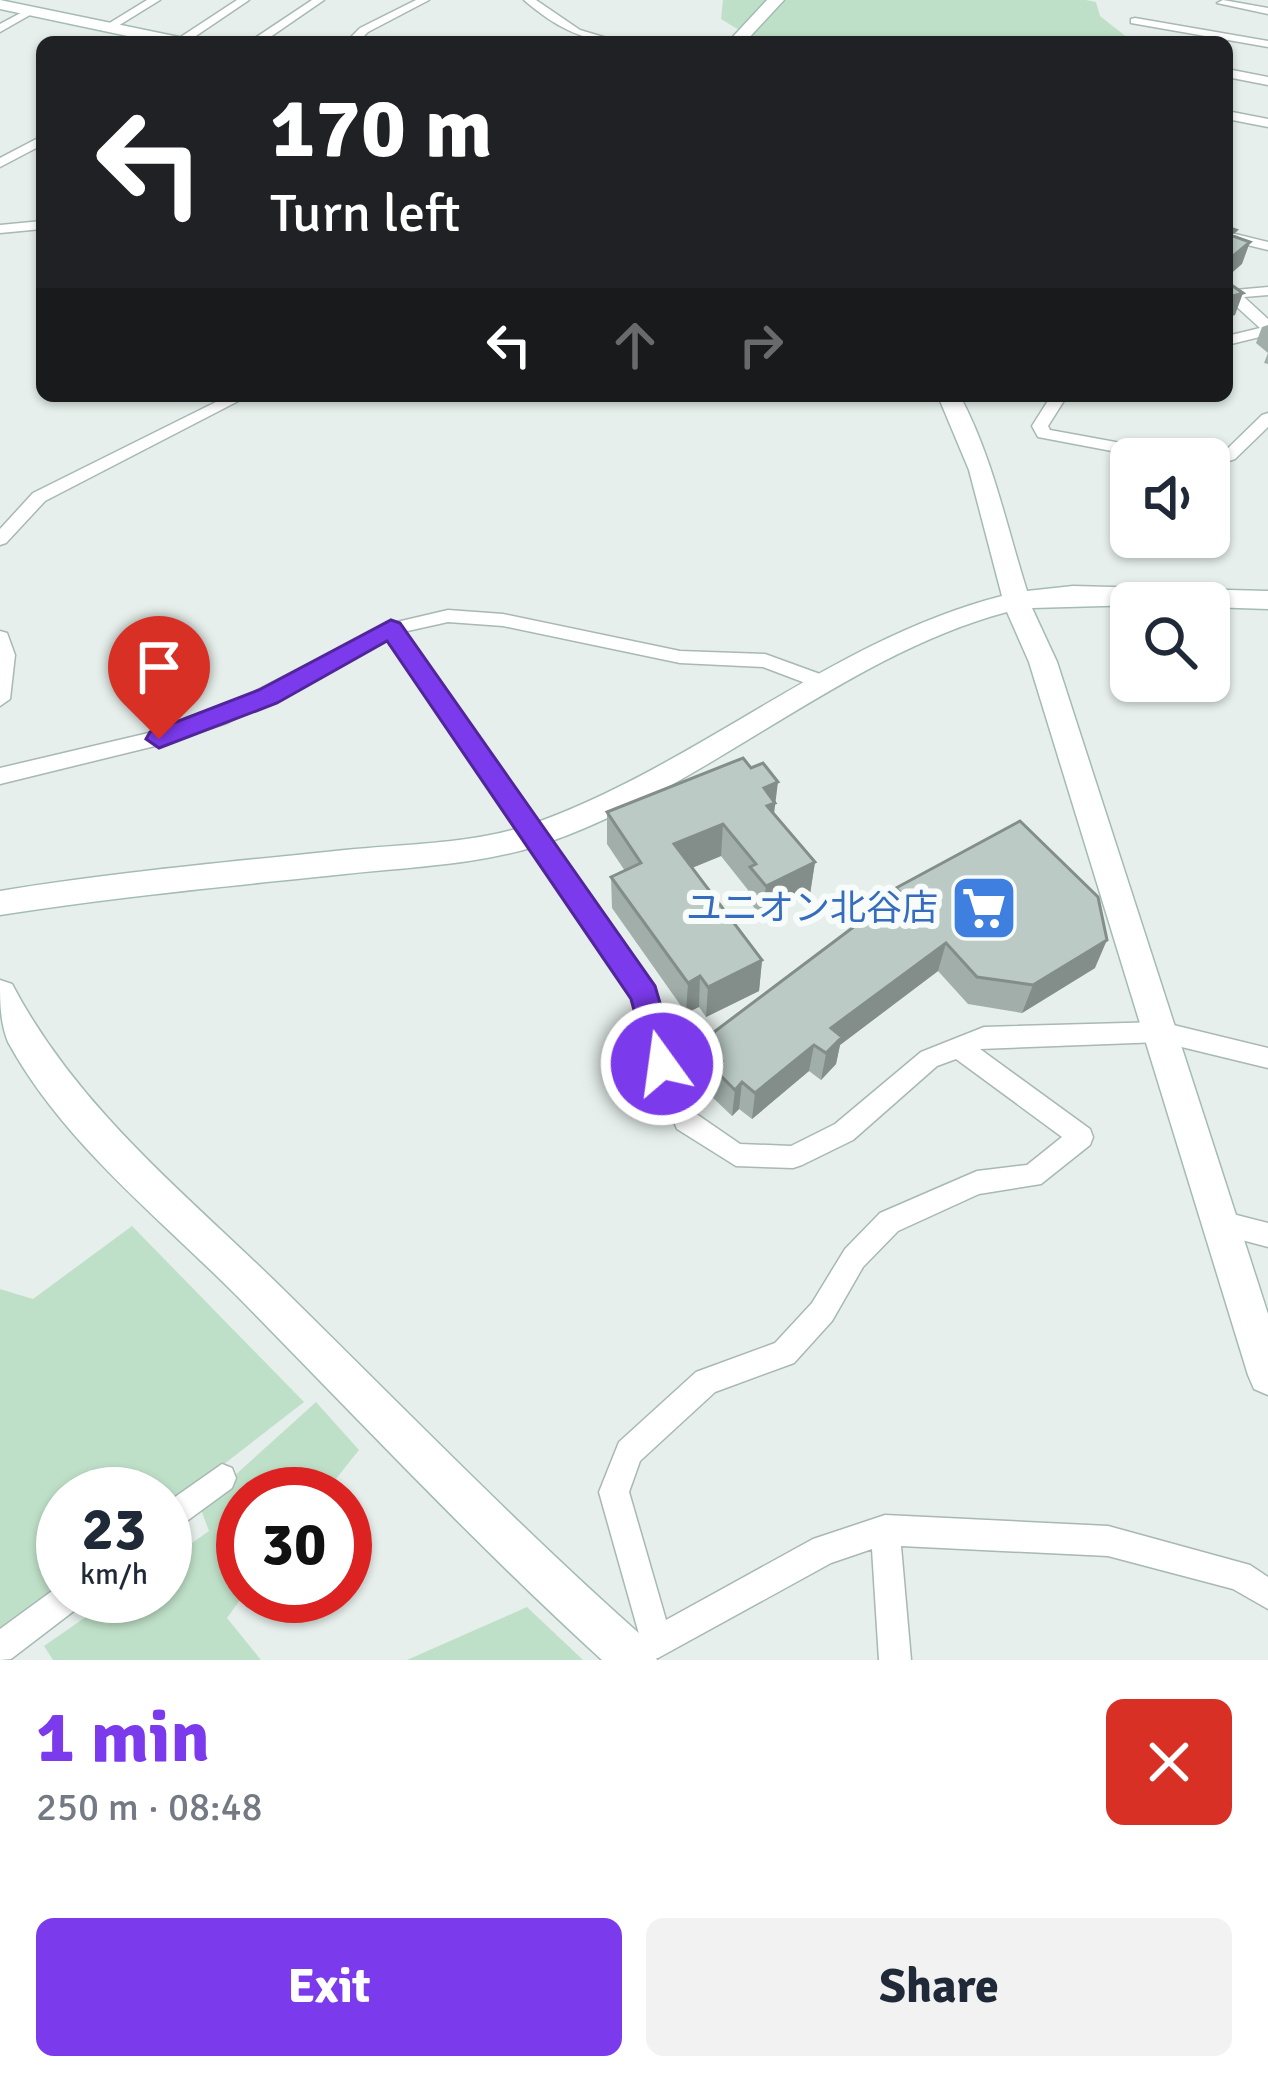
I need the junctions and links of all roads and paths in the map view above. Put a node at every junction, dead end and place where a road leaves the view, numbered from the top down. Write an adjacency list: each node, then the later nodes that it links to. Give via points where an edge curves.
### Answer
1 (155, 0): 13 (street)
2 (244, 0): 14 (street)
3 (319, 0): 15 (street)
4 (424, 0): 16 (street)
5 (529, 0): 17 (street)
6 (776, 0): 18 (street)
7 (1222, 3): 9 (street)
8 (0, 4): 10 (street)
9 (1268, 10)
10 (32, 11): 12 (street); 13 (street)
11 (1135, 21): 19 (street)
12 (0, 28)
13 (114, 36)
14 (188, 36)
15 (264, 36)
16 (358, 36)
17 (591, 36)
18 (742, 36)
19 (1222, 36)
20 (1233, 38): 21 (street)
21 (1268, 44)
22 (1233, 74): 23 (street)
23 (1268, 80)
24 (1233, 116): 25 (street)
25 (1268, 123)
26 (36, 143): 27 (street)
27 (0, 163)
28 (36, 226): 29 (street)
29 (0, 229)
30 (1233, 237): 31 (street)
31 (1268, 246)
32 (1268, 291): 33 (street)
33 (1233, 292)
34 (1233, 295): 35 (street)
35 (1268, 329): 36 (street)
36 (1233, 339)
37 (228, 402): 43 (street, via 40,497)
38 (952, 402): 45 (street)
39 (1054, 402): 41 (street, via 1040,426 1044,434)
40 (1268, 418): 42 (street)
41 (1110, 446)
42 (1230, 455)
43 (0, 539)
44 (1268, 600): 45 (street)
45 (1016, 601): 48 (street, via 932,627); 54 (street, via 1043,662)
46 (391, 628): 48 (street, via 448,616 502,620 680,657 765,661); 50 (street, via 220,718); 51 (street)
47 (0, 637): 49 (street)
48 (824, 683): 51 (street, via 629,795)
49 (0, 699)
50 (0, 776)
51 (536, 835): 52 (street); 55 (street, via 645,995 686,1121 736,1155 793,1157 844,1132 928,1059)
52 (0, 903)
53 (0, 994): 66 (street, via 39,1063 84,1116 380,1415)
54 (1161, 1032): 55 (street, via 984,1036); 56 (street); 57 (street)
55 (958, 1047): 66 (street, via 1081,1137 1032,1176 977,1184 889,1222 784,1353 706,1382 628,1452 614,1492)
56 (1268, 1058)
57 (1221, 1223): 58 (street); 59 (street)
58 (1268, 1235)
59 (1268, 1375)
60 (216, 1483): 61 (street)
61 (192, 1501)
62 (885, 1530): 63 (street, via 1108,1541 1239,1576); 66 (street, via 824,1550); 67 (street)
63 (1268, 1594)
64 (36, 1620): 65 (street)
65 (0, 1648)
66 (640, 1652)
67 (895, 1660)

